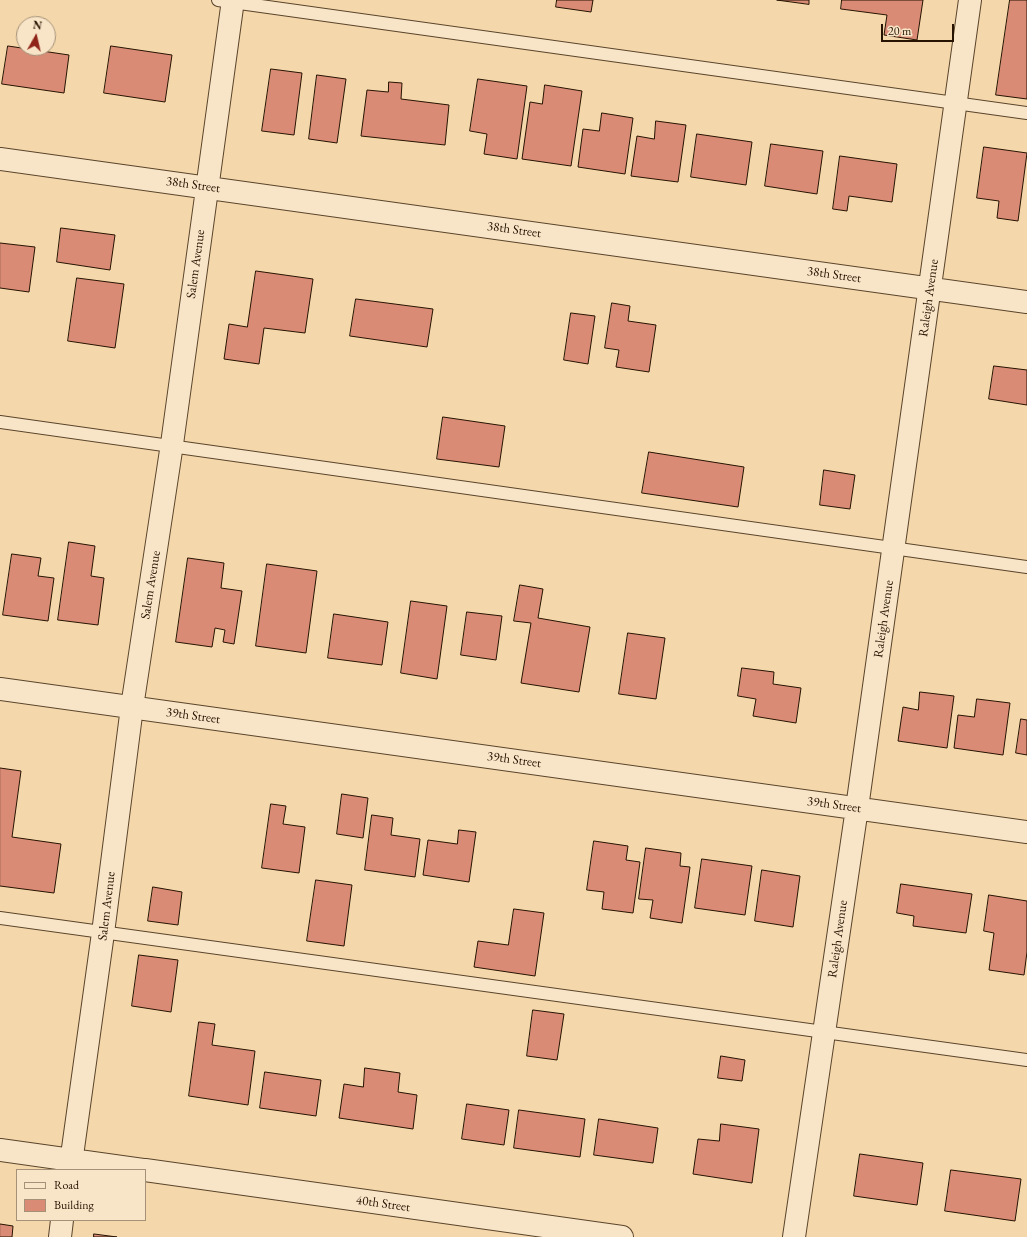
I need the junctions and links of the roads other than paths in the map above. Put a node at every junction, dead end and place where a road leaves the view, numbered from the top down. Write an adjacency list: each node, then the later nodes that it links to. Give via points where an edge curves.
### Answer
1 (970, 0): 3 (street, Raleigh Avenue)
2 (228, 1): 3 (lane); 6 (street, Salem Avenue)
3 (956, 103): 4 (lane); 7 (street, Raleigh Avenue)
4 (1027, 113)
5 (0, 158): 6 (street, 38th Street)
6 (207, 188): 7 (street, 38th Street); 10 (street, Salem Avenue)
7 (930, 289): 8 (street, 38th Street); 11 (street, Raleigh Avenue)
8 (1027, 302)
9 (0, 422): 10 (lane)
10 (172, 444): 11 (lane); 14 (street, Salem Avenue)
11 (894, 548): 12 (lane); 15 (street, Raleigh Avenue)
12 (1027, 567)
13 (0, 689): 14 (street, 39th Street)
14 (132, 707): 15 (street, 39th Street); 18 (street, Salem Avenue)
15 (857, 808): 16 (street, 39th Street); 19 (street, Raleigh Avenue)
16 (1027, 832)
17 (0, 918): 18 (lane)
18 (103, 933): 19 (lane); 22 (street, Salem Avenue)
19 (824, 1032): 20 (lane); 28 (street, Raleigh Avenue)
20 (1027, 1060)
21 (0, 1150): 22 (street, 40th Street)
22 (70, 1165): 23 (street, 40th Street)
23 (129, 1169)
24 (146, 1170): 27 (street, 40th Street)
25 (62, 1221): 26 (street)
26 (60, 1237)
27 (622, 1237)
28 (794, 1237)

